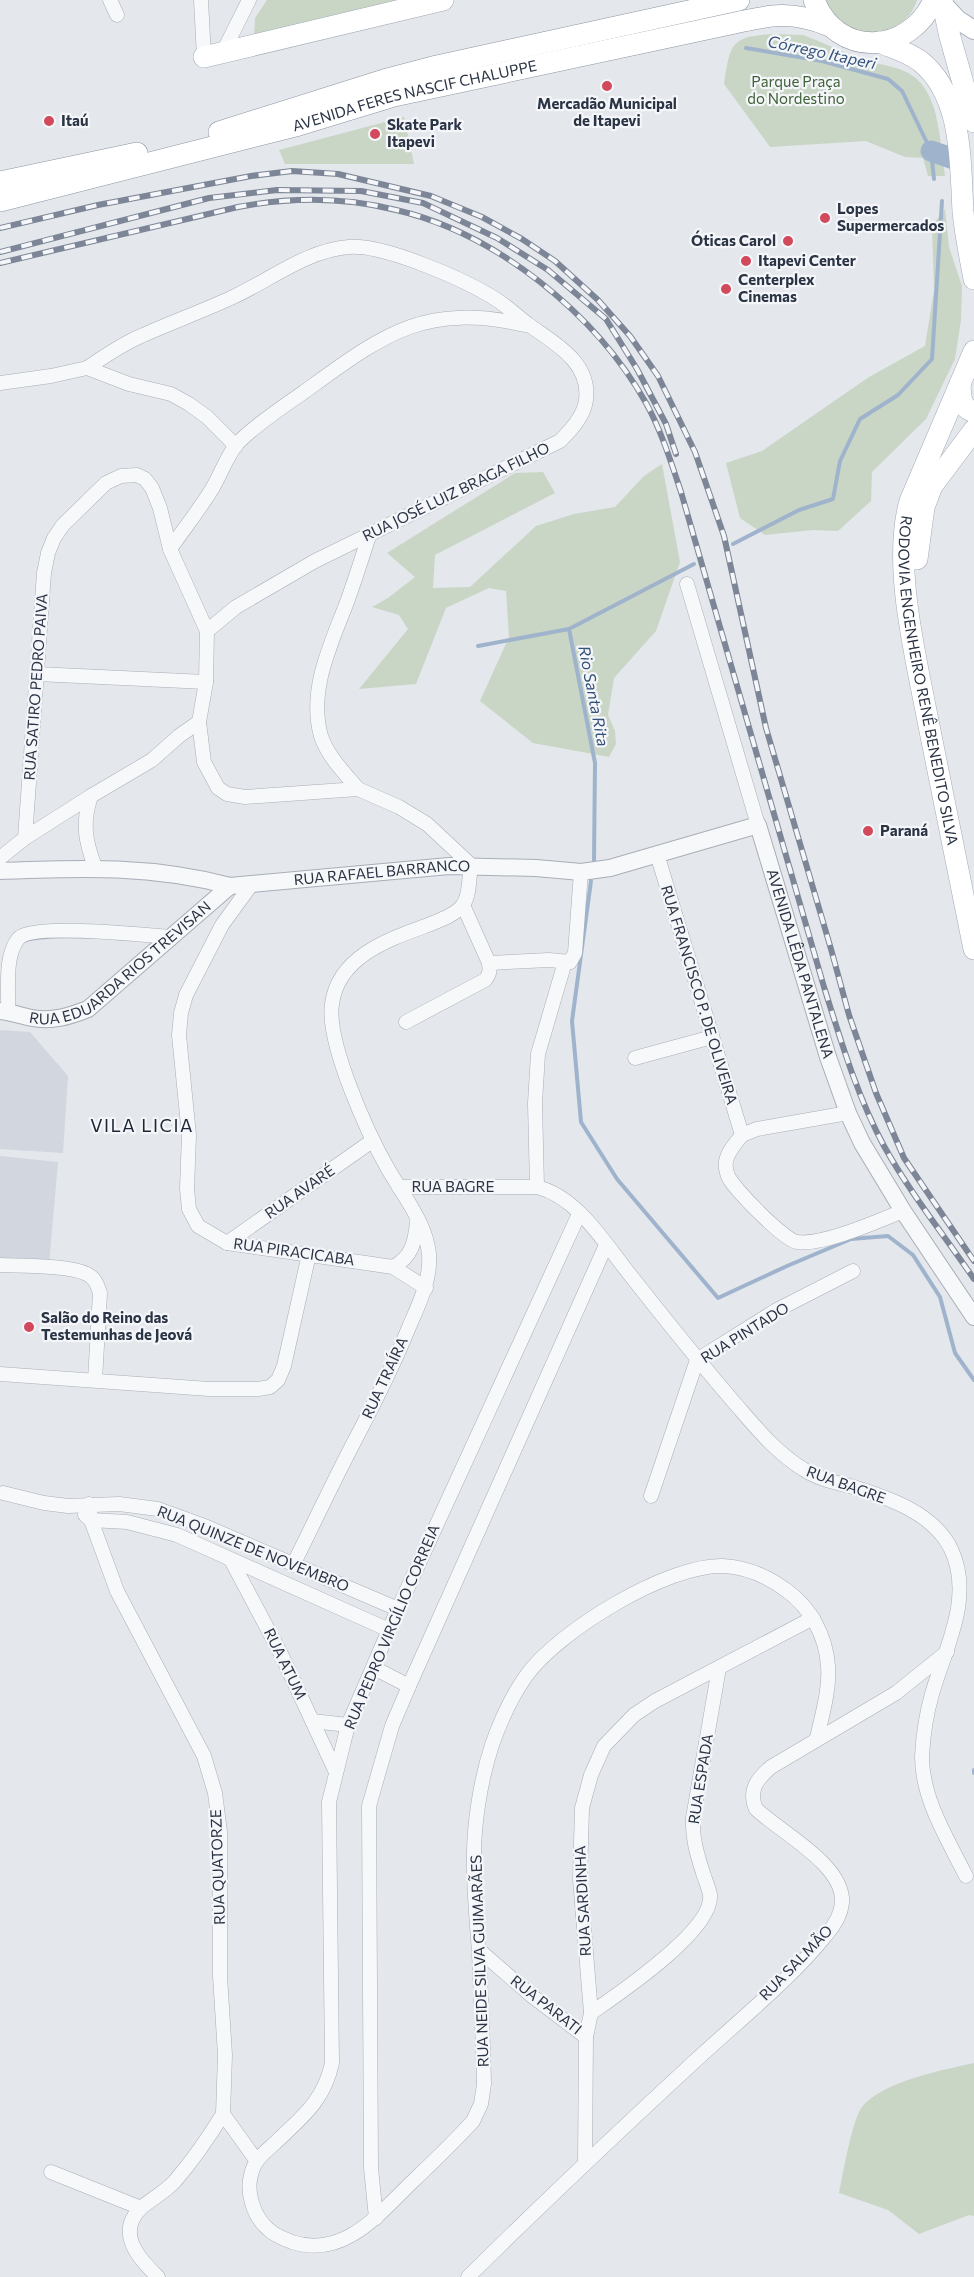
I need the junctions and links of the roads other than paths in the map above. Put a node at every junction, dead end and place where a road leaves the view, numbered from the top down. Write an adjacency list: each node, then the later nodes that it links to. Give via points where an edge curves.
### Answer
1 (110, 0): 9 (street)
2 (201, 0): 13 (street)
3 (249, 0): 13 (street)
4 (443, 0): 13 (main road)
5 (739, 0): 8 (main road, AVENIDA FERES NASCIF CHALUPPE)
6 (814, 0): 10 (main road)
7 (940, 1): 11 (main road); 12 (main road, via 913,30); 14 (main road)
8 (697, 5): 15 (main road, AVENIDA FERES NASCIF CHALUPPE, via 384,80 154,150)
9 (117, 15)
10 (830, 26): 12 (main road, AVENIDA FERES NASCIF CHALUPPE, via 860,41); 16 (main road, AVENIDA FERES NASCIF CHALUPPE, via 794,15 760,17 394,96 278,131)
11 (974, 30)
12 (879, 42): 17 (main road, via 920,61 942,89 960,142 963,212)
13 (214, 54)
14 (974, 122)
15 (0, 183)
16 (0, 201)
17 (974, 279)
18 (530, 326): 20 (street, RUA JOSÉ LUIZ BRAGA FILHO, via 499,301 452,277 391,254 350,246 304,259 235,296 141,336); 25 (street, via 505,320 453,318 399,329 349,358); 26 (street, RUA JOSÉ LUIZ BRAGA FILHO, via 570,356 580,370 586,400 572,429 542,451)
19 (974, 351): 22 (main road, RODOVIA ENGENHEIRO RENÊ BENEDITO SILVA)
20 (87, 368): 21 (street, RUA JOSÉ LUIZ BRAGA FILHO); 25 (street, via 171,394 207,417)
21 (0, 383)
22 (960, 384): 23 (main road, via 962,403); 48 (main road, RODOVIA ENGENHEIRO RENÊ BENEDITO SILVA, via 905,519 904,583)
23 (974, 412)
24 (974, 430): 45 (main road, RODOVIA ENGENHEIRO RENÊ BENEDITO SILVA, via 932,486 924,507 917,565 930,662)
25 (236, 446): 27 (street)
26 (369, 536): 29 (street, RUA JOSÉ LUIZ BRAGA FILHO, via 272,585); 33 (street, via 326,657 317,708 321,736 332,759)
27 (170, 549): 29 (street); 30 (street, RUA SATIRO PEDRO PAIVA, via 160,508 145,479 121,476 106,483 63,525 48,553)
28 (687, 584): 35 (street, AVENIDA LÊDA PANTALENA)
29 (207, 631): 31 (street)
30 (37, 674): 31 (street); 36 (street, RUA SATIRO PEDRO PAIVA)
31 (206, 682): 32 (street)
32 (199, 723): 33 (street, via 204,762 218,788 227,794 245,797); 34 (street, via 152,760)
33 (358, 789): 39 (street, via 427,824)
34 (91, 796): 36 (street); 40 (street, via 85,827)
35 (758, 825): 37 (street, RUA RAFAEL BARRANCO); 55 (street, AVENIDA LÊDA PANTALENA)
36 (25, 838): 38 (street)
37 (657, 854): 42 (street, RUA RAFAEL BARRANCO); 53 (street, RUA FRANCISCO P. DE OLIVEIRA)
38 (0, 858)
39 (471, 865): 42 (street, RUA RAFAEL BARRANCO); 43 (street, RUA RAFAEL BARRANCO); 46 (street)
40 (95, 867): 41 (street, RUA RAFAEL BARRANCO); 44 (street, RUA RAFAEL BARRANCO, via 187,876)
41 (0, 871)
42 (581, 872): 49 (street, via 575,954 570,962)
43 (251, 885): 44 (street, RUA RAFAEL BARRANCO); 63 (street, RUA PIRACICABA, via 222,925 186,995 179,1035 189,1135 189,1209 198,1226)
44 (230, 886): 47 (street, RUA EDUARDA RIOS TREVISAN)
45 (974, 894)
46 (463, 905): 50 (street); 57 (street, RUA TRAÍRA, via 443,919 378,944 356,960 339,983 332,1003 332,1028)
47 (170, 937): 51 (street, RUA EDUARDA RIOS TREVISAN, via 88,1009 54,1019); 51 (street, via 24,933 10,957)
48 (974, 949)
49 (565, 962): 50 (street); 59 (street, via 538,1054)
50 (489, 963): 52 (street, via 485,980)
51 (4, 1011)
52 (406, 1022)
53 (712, 1037): 54 (street); 56 (street, RUA FRANCISCO P. DE OLIVEIRA)
54 (635, 1058)
55 (848, 1113): 56 (street); 60 (street, AVENIDA LÊDA PANTALENA)
56 (742, 1135): 60 (street, via 730,1151 726,1163 728,1176 784,1237 808,1242 831,1237)
57 (372, 1141): 58 (street, RUA TRAÍRA); 63 (street, RUA AVARÉ)
58 (399, 1187): 59 (street, RUA BAGRE); 62 (street, RUA TRAÍRA)
59 (537, 1187): 61 (street, RUA BAGRE, via 552,1191)
60 (903, 1211): 70 (street, AVENIDA LÊDA PANTALENA)
61 (579, 1214): 64 (street, RUA BAGRE); 81 (street, RUA PEDRO VIRGÍLIO CORREIA)
62 (417, 1219): 67 (street, via 411,1252 404,1262); 69 (street, RUA TRAÍRA, via 429,1254)
63 (227, 1243): 65 (street, RUA PIRACICABA)
64 (606, 1245): 71 (street, RUA BAGRE); 87 (street)
65 (309, 1254): 67 (street, RUA PIRACICABA); 73 (street, via 284,1366 270,1387 209,1389)
66 (0, 1265): 73 (street, via 72,1270 97,1282 100,1293)
67 (393, 1267): 69 (street, RUA PIRACICABA)
68 (853, 1271): 71 (street, RUA PINTADO, via 776,1311)
69 (426, 1288): 80 (street, RUA TRAÍRA, via 390,1373)
70 (974, 1317)
71 (697, 1360): 75 (street, RUA PINTADO); 84 (street, RUA BAGRE, via 770,1444 806,1472 915,1511 935,1527 951,1549 959,1577 959,1602)
72 (0, 1374): 73 (street)
73 (95, 1380)
74 (3, 1493): 77 (street, RUA QUINZE DE NOVEMBRO)
75 (651, 1496)
76 (88, 1504): 77 (street, RUA QUINZE DE NOVEMBRO); 78 (street, RUA QUATORZE); 80 (street, RUA QUINZE DE NOVEMBRO, via 158,1509)
77 (68, 1506): 78 (street, RUA QUINZE DE NOVEMBRO)
78 (91, 1520): 79 (street, RUA QUINZE DE NOVEMBRO, via 153,1528); 96 (street, RUA QUATORZE, via 117,1591 204,1756 216,1793 220,1832)
79 (231, 1560): 83 (street, RUA QUINZE DE NOVEMBRO); 88 (street, RUA ATUM)
80 (294, 1563): 81 (street, RUA QUINZE DE NOVEMBRO)
81 (398, 1608): 83 (street, RUA PEDRO VIRGÍLIO CORREIA)
82 (813, 1618): 86 (street, RUA SARDINHA); 90 (street, RUA NEIDE SILVA GUIMARÃES, via 825,1646 829,1669); 93 (street, RUA NEIDE SILVA GUIMARÃES, via 796,1597 768,1577 723,1566 696,1568 640,1591 589,1619 549,1650 526,1676 504,1715 483,1781 474,1863)
83 (389, 1630): 85 (street, RUA PEDRO VIRGÍLIO CORREIA)
84 (948, 1651): 90 (street, RUA SALMÃO, via 896,1693); 92 (street, RUA BAGRE, via 925,1722 922,1759 939,1821)
85 (374, 1668): 87 (street); 89 (street, RUA PEDRO VIRGÍLIO CORREIA)
86 (719, 1668): 94 (street, RUA ESPADA, via 693,1818 695,1850 710,1896 708,1908 688,1936); 94 (street, RUA SARDINHA, via 634,1715 604,1746 591,1775 582,1808 580,1879)
87 (409, 1686): 101 (street, via 392,1726 369,1806 371,2168)
88 (312, 1720): 89 (street); 91 (street, RUA ATUM)
89 (348, 1725): 91 (street, RUA PEDRO VIRGÍLIO CORREIA)
90 (817, 1738): 98 (street, RUA SALMÃO, via 759,1777 752,1800 766,1819 825,1865 839,1886 839,1915 827,1935 790,1973)
91 (335, 1770): 97 (street, RUA PEDRO VIRGÍLIO CORREIA, via 328,1802 332,2063 328,2083 320,2097)
92 (966, 1876)
93 (479, 1950): 95 (street, RUA PARATI); 101 (street, RUA NEIDE SILVA GUIMARÃES, via 484,2084 481,2104 454,2142)
94 (591, 2013): 95 (street, RUA SARDINHA)
95 (586, 2037): 98 (street, RUA SARDINHA)
96 (224, 2114): 97 (street); 100 (street, via 175,2180)
97 (256, 2160): 101 (street, RUA NEIDE SILVA GUIMARÃES, via 250,2176 250,2196 256,2215 268,2229 286,2239 302,2245 339,2242 357,2234)
98 (585, 2163): 103 (street)
99 (51, 2172): 100 (street)
100 (141, 2208): 102 (street, via 129,2235 143,2263)
101 (376, 2218)
102 (158, 2277)
103 (468, 2277)

